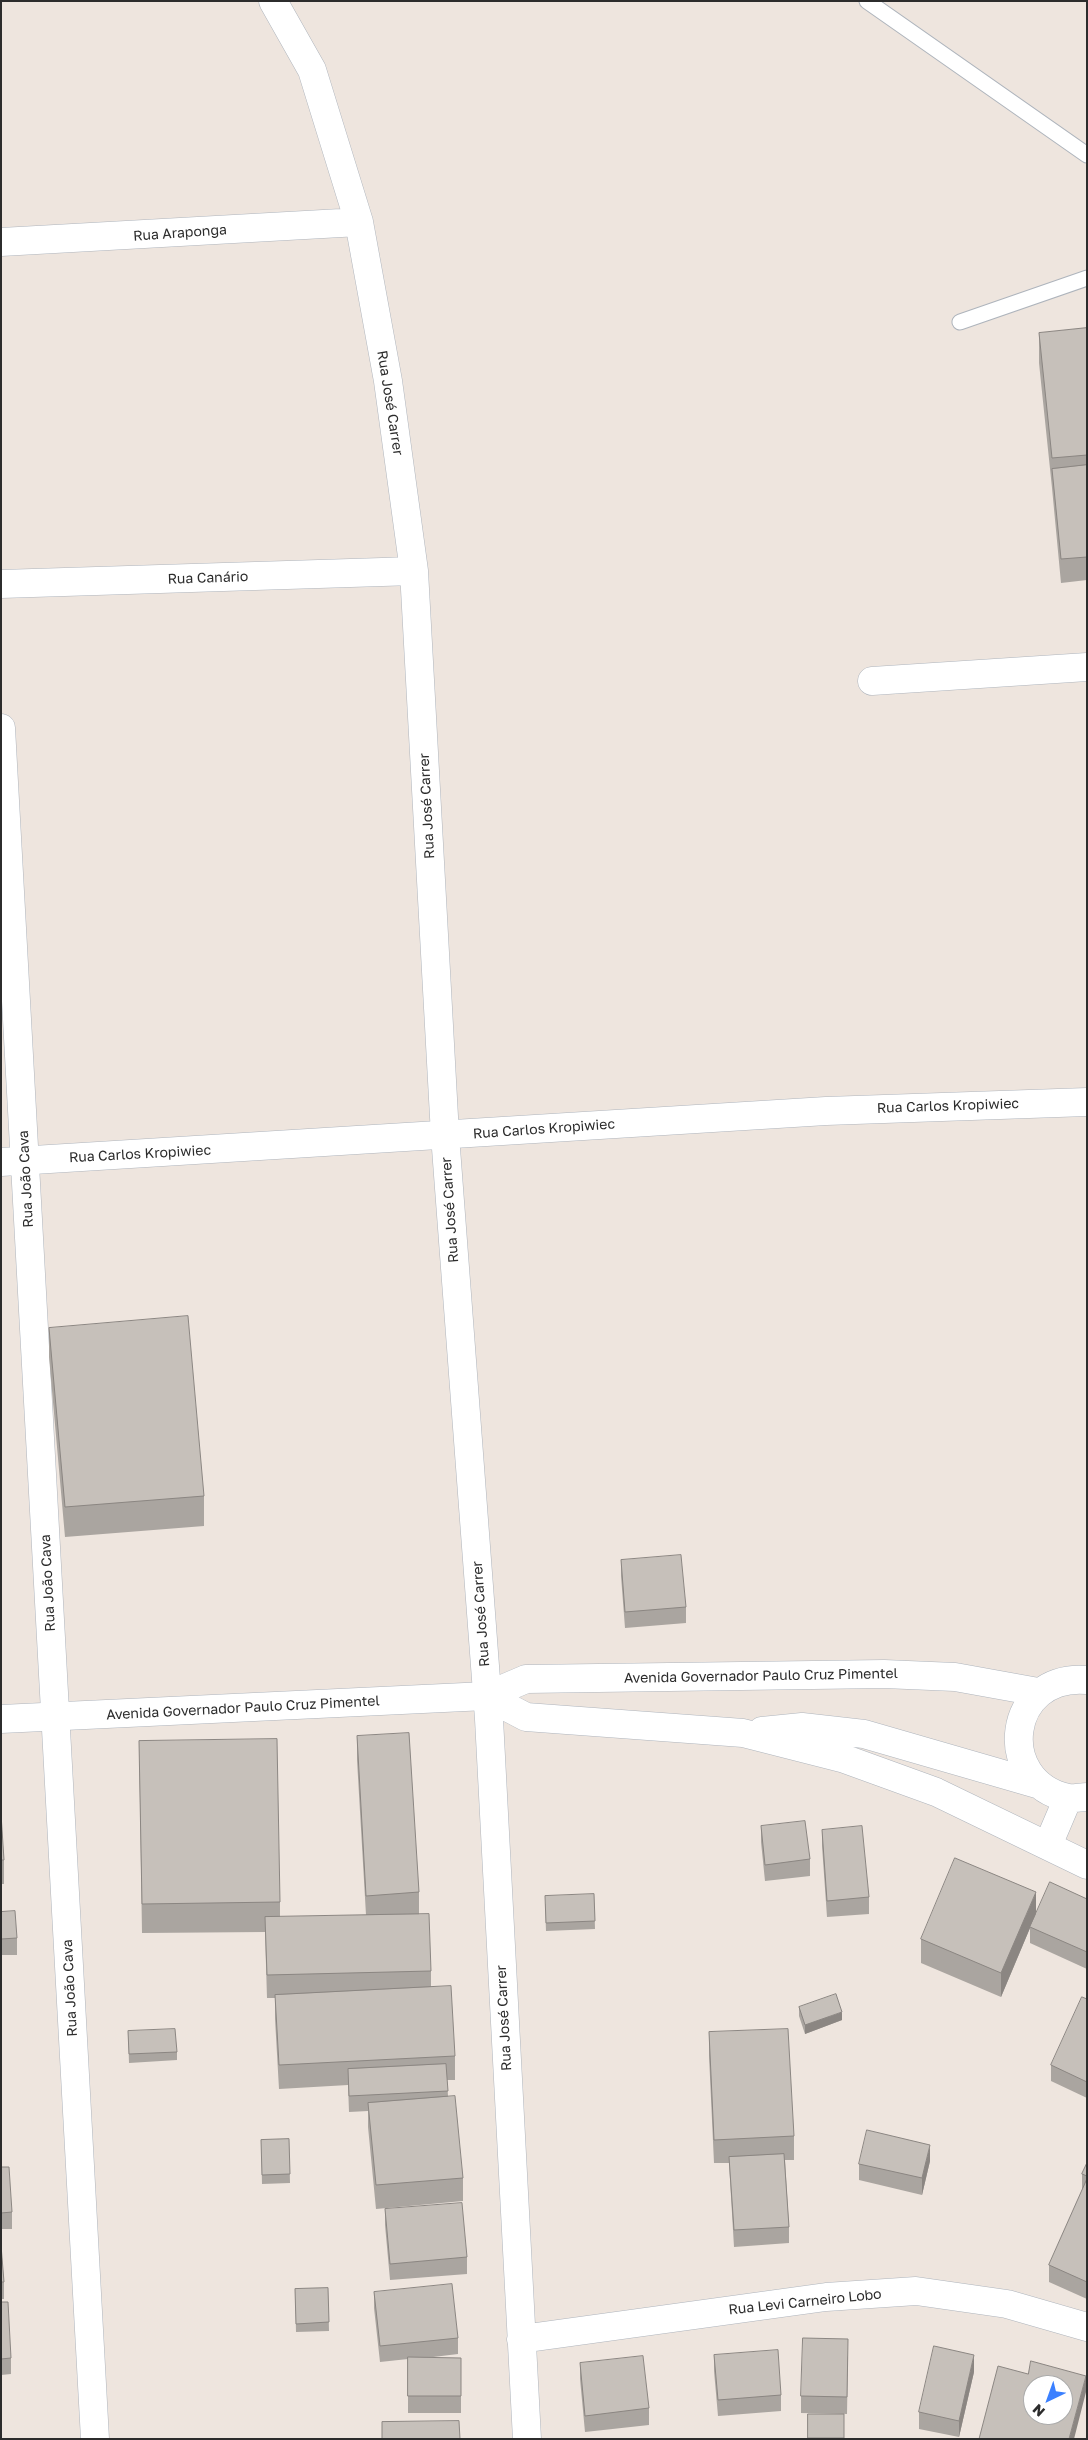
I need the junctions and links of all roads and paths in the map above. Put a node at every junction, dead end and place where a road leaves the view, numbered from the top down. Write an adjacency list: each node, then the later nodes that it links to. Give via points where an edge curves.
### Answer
1 (273, 1): 4 (street, Rua José Carrer, via 312,70)
2 (868, 1): 3 (lane)
3 (1087, 155)
4 (359, 222): 5 (street, Rua Araponga); 8 (street, Rua José Carrer, via 388,381)
5 (1, 242)
6 (1087, 278): 7 (lane)
7 (960, 322)
8 (414, 570): 9 (street, Rua Canário); 14 (street, Rua José Carrer)
9 (1, 584)
10 (1087, 667): 11 (street)
11 (872, 681)
12 (1, 728): 15 (street, Rua João Cava)
13 (1087, 1102): 14 (street, Rua Carlos Kropiwiec, via 826,1112)
14 (444, 1136): 15 (street, Rua Carlos Kropiwiec); 18 (street, Rua José Carrer)
15 (13, 1162): 19 (street, Rua João Cava)
16 (1081, 1678): 17 (street)
17 (1038, 1692): 18 (street, Avenida Governador Paulo Cruz Pimentel, via 955,1677 864,1674 526,1679); 22 (street, via 1019,1721 1019,1755)
18 (486, 1696): 19 (street, Avenida Governador Paulo Cruz Pimentel); 21 (street, via 526,1717); 27 (street, Rua José Carrer)
19 (55, 1717): 20 (street, Avenida Governador Paulo Cruz Pimentel); 28 (street, Rua João Cava)
20 (1, 1718)
21 (743, 1733): 22 (street, via 802,1727 864,1734); 24 (street, via 845,1759 927,1789)
22 (1036, 1784): 23 (street)
23 (1077, 1798): 24 (street)
24 (1048, 1845): 25 (street)
25 (1087, 1865)
26 (1087, 2327): 27 (street, Rua Levi Carneiro Lobo, via 1007,2304 916,2291 826,2297)
27 (520, 2339): 29 (street, Rua José Carrer)
28 (95, 2439)
29 (527, 2439)

